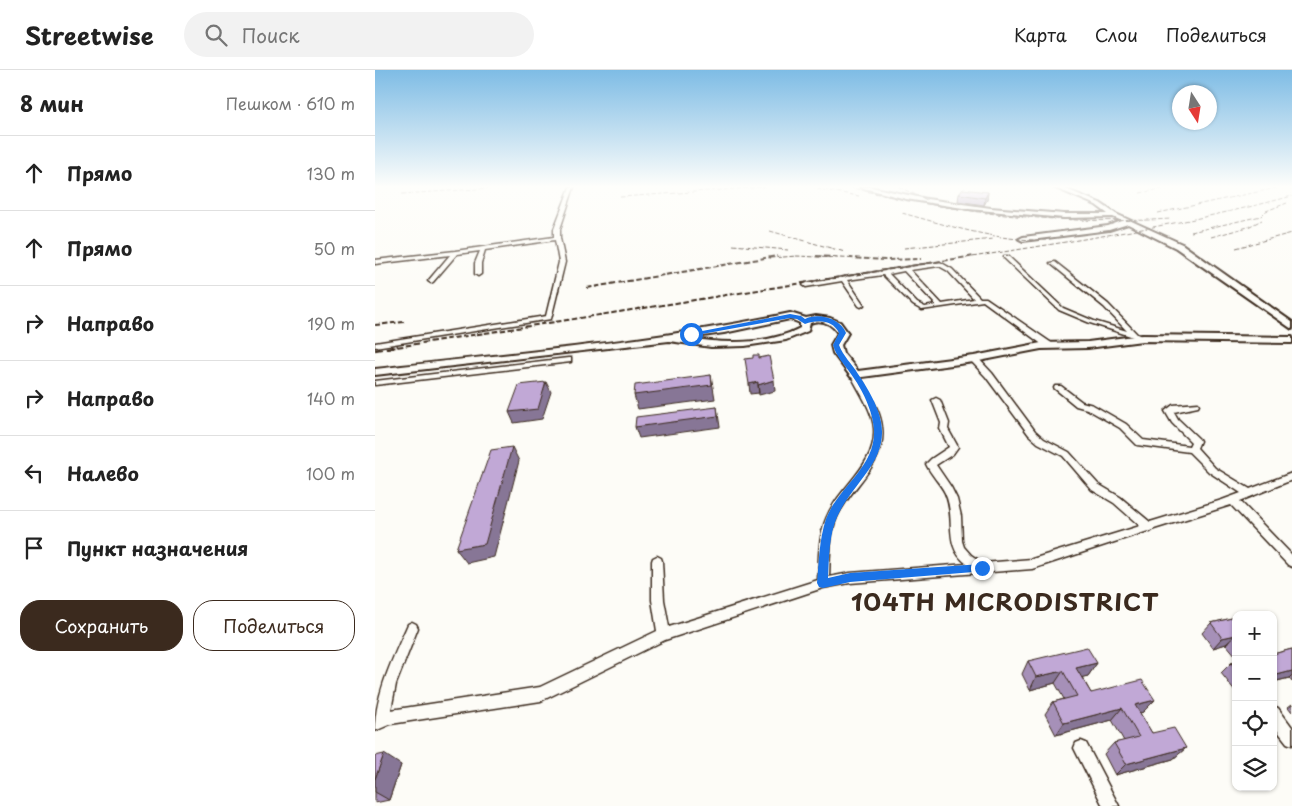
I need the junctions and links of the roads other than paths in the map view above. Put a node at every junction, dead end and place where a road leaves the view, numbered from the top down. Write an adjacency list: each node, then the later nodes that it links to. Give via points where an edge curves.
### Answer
1 (559, 221): 3 (street)
2 (1127, 222): 4 (street, via 1109,228); 20 (street, via 1185,250)
3 (557, 238): 5 (street); 24 (street, via 562,262 549,318)
4 (1023, 239)
5 (483, 250): 6 (street); 12 (street)
6 (455, 253): 8 (street); 14 (street)
7 (1006, 257): 21 (street, via 1061,309)
8 (375, 262)
9 (1053, 263): 21 (street)
10 (905, 269): 11 (street); 16 (street, via 940,264); 18 (street)
11 (885, 273): 13 (street); 18 (street, via 915,304 924,309)
12 (478, 274)
13 (843, 279): 15 (street); 17 (street)
14 (431, 281)
15 (806, 285)
16 (979, 300): 18 (street); 25 (street, via 984,299)
17 (861, 305)
18 (940, 306)
19 (805, 322): 22 (street, via 790,316); 22 (street, via 805,329 796,335 726,344); 29 (street, via 824,319 839,327 843,333 836,345)
20 (1292, 326)
21 (1138, 337): 23 (street); 25 (street, via 1088,345)
22 (669, 338): 28 (street)
23 (1292, 340)
24 (375, 345)
25 (1050, 346): 26 (street)
26 (974, 359): 29 (street); 38 (street, via 1032,433 1066,454 1095,487 1117,500)
27 (568, 360): 30 (street)
28 (375, 372)
29 (855, 375): 42 (street, via 874,411 877,446 873,459 831,518 825,546)
30 (375, 383)
31 (1058, 388): 34 (street, via 1079,404 1123,426 1140,443)
32 (936, 400): 41 (street, via 945,423 944,430 954,447 931,464 951,495 959,549)
33 (1195, 405): 34 (street, via 1169,411 1196,441)
34 (1192, 449): 36 (street, via 1212,470)
35 (1292, 476): 36 (street)
36 (1249, 493): 37 (street)
37 (1233, 500): 38 (street); 40 (street)
38 (1150, 528): 41 (street, via 1032,564)
39 (657, 561): 44 (street, via 658,600)
40 (1292, 562)
41 (982, 568): 42 (street)
42 (823, 583): 44 (street)
43 (412, 628): 46 (street, via 389,684)
44 (664, 634): 46 (street, via 541,694)
45 (1277, 717): 47 (street)
46 (379, 722)
47 (1292, 738)
48 (1081, 748): 49 (street)
49 (1111, 806)

